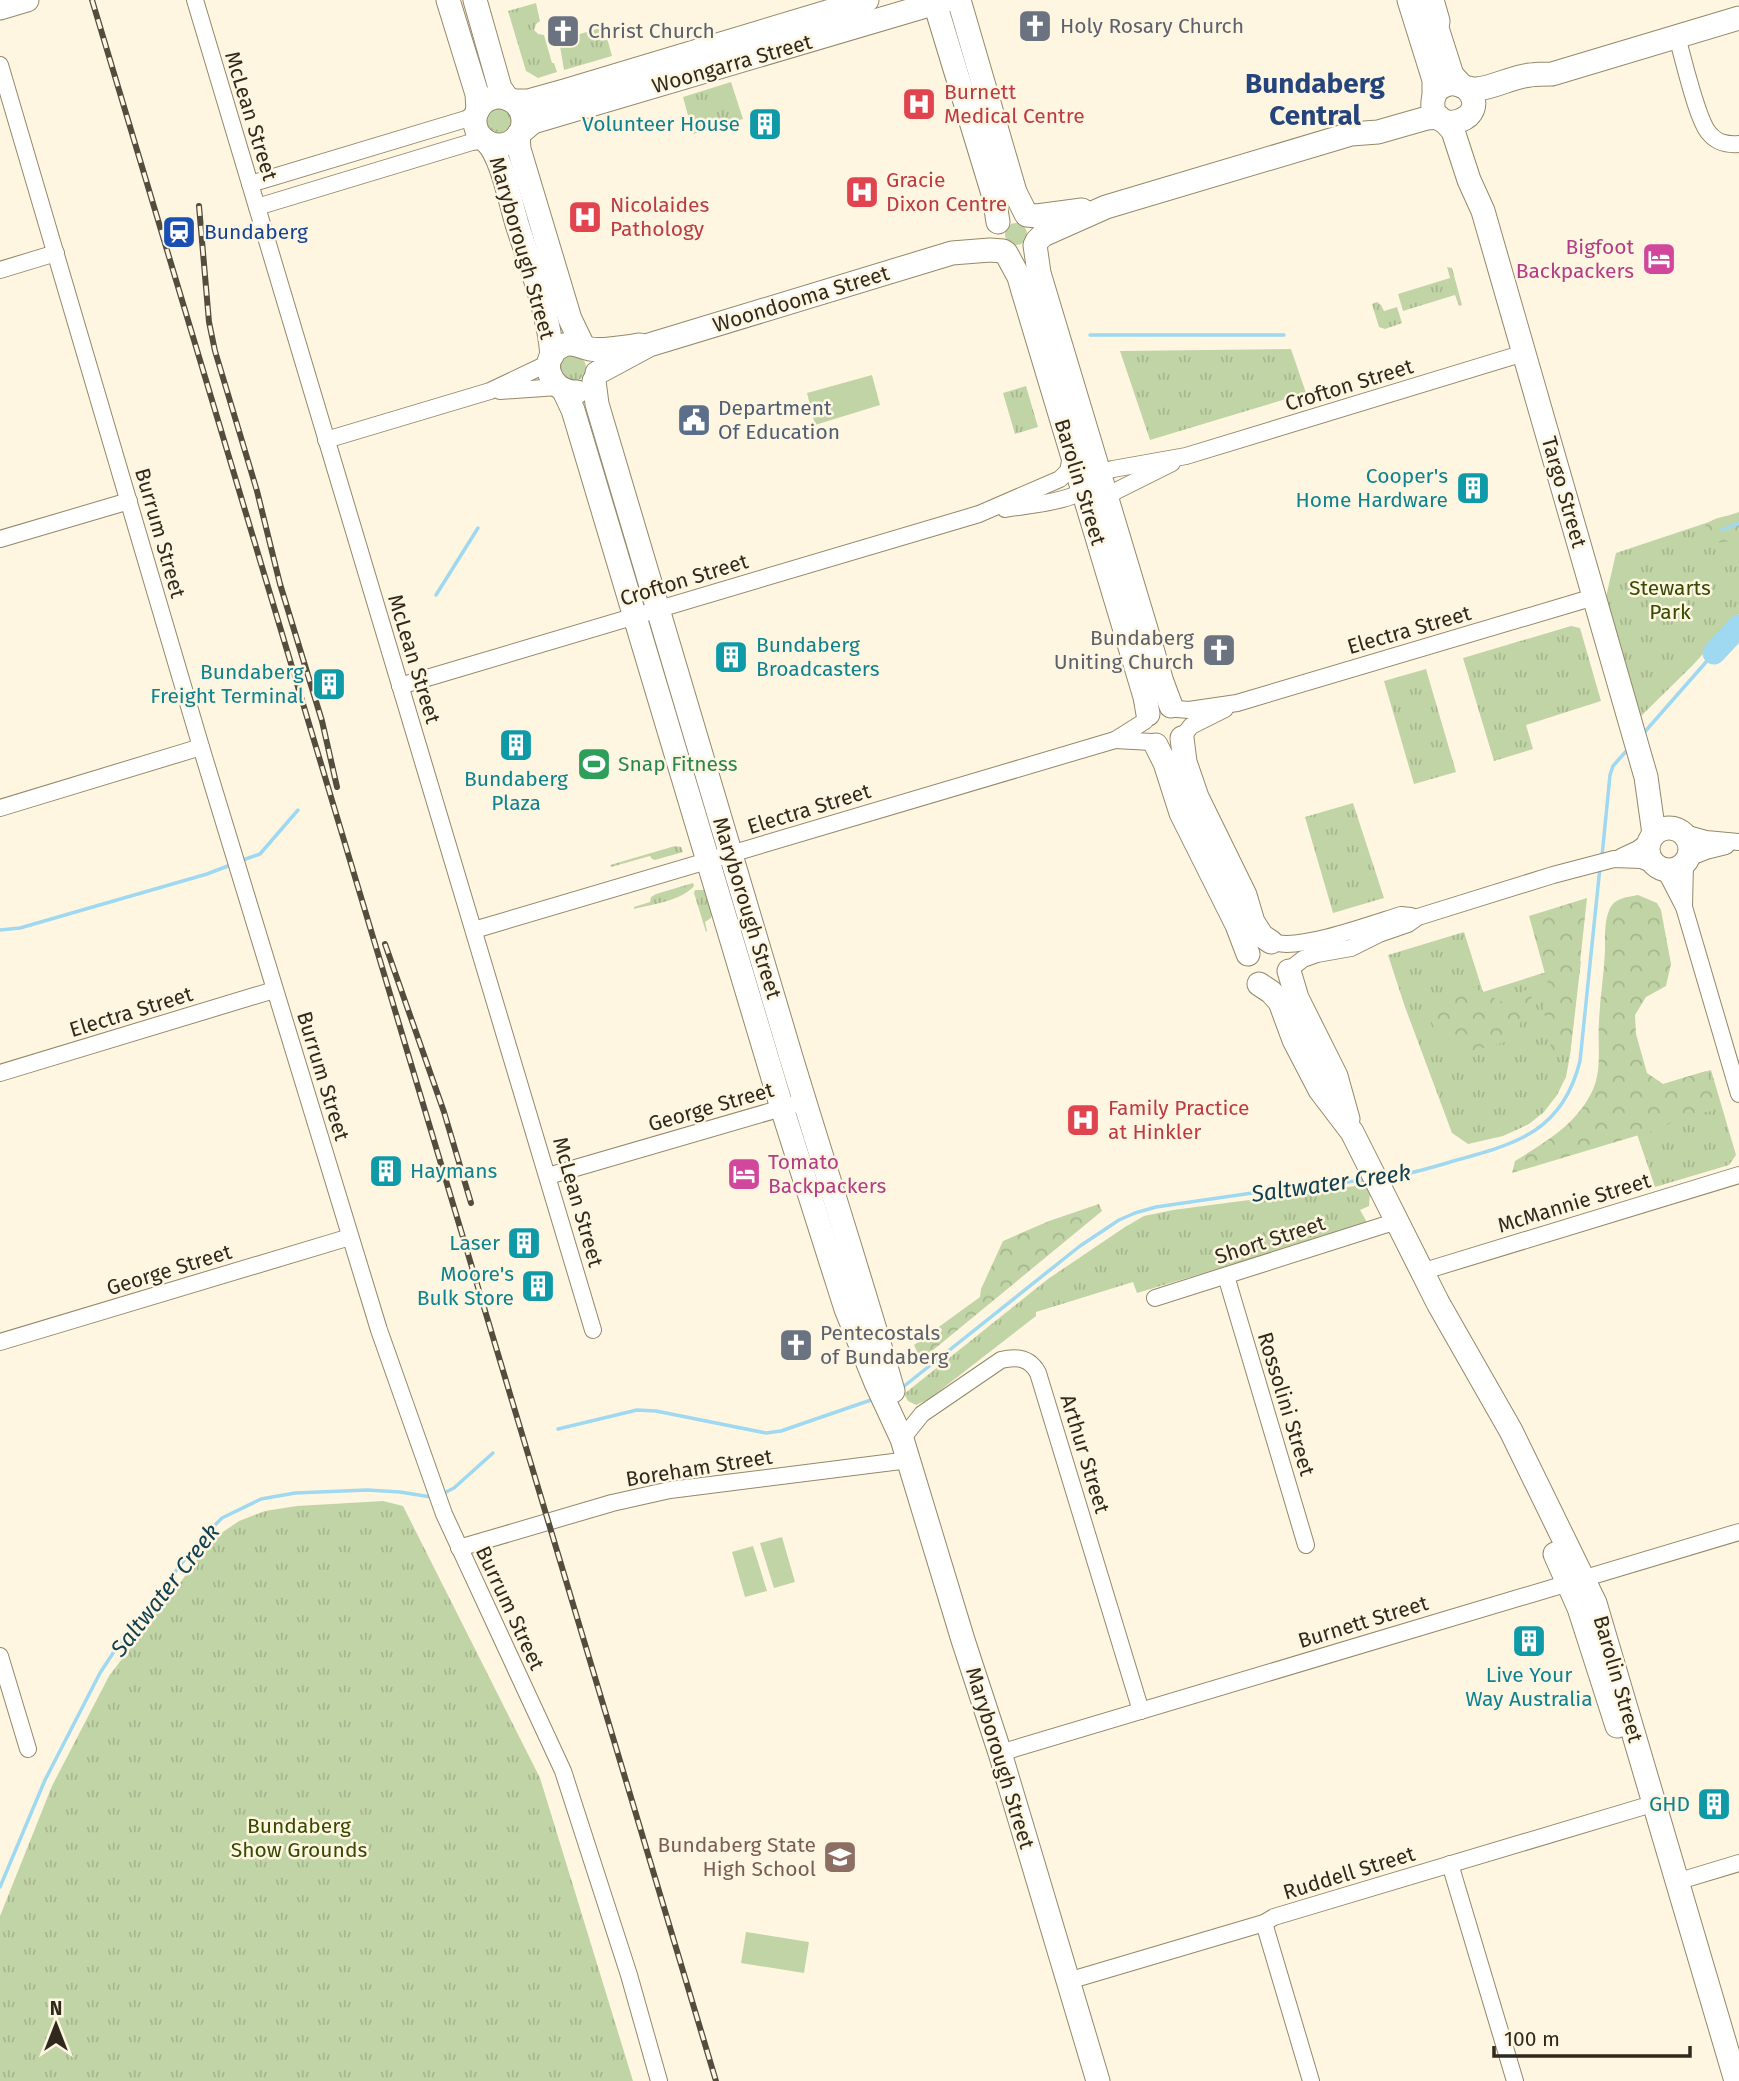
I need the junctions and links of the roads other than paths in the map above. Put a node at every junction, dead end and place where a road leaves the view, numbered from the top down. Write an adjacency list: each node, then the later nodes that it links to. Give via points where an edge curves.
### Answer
1 (27, 0): 10 (street)
2 (195, 0): 23 (street, McLean Street)
3 (449, 0): 19 (street, via 477,94)
4 (475, 0): 16 (street, via 500,88)
5 (867, 0): 13 (street, Woongarra Street)
6 (959, 0): 27 (street)
7 (1409, 0): 18 (street, Targo Street)
8 (1432, 0): 15 (street, Targo Street, via 1451,75)
9 (939, 1): 13 (street, Woongarra Street); 28 (street, via 995,197)
10 (0, 8)
11 (1739, 18): 12 (street)
12 (1677, 37): 15 (street, via 1552,74 1529,75 1478,89); 22 (street, via 1705,129 1717,141)
13 (763, 43): 17 (street, Woongarra Street)
14 (0, 65): 31 (street, Burrum Street)
15 (1468, 99): 18 (street, via 1461,122 1455,123); 18 (street, via 1452,83 1446,84 1437,90); 24 (street, Targo Street, via 1466,127 1480,177)
16 (510, 100): 17 (street, Woongarra Street); 19 (street, via 487,100); 20 (street, via 521,112)
17 (567, 101): 20 (street, Woongarra Street)
18 (1438, 108): 24 (street, Targo Street, via 1453,131); 26 (street, via 1427,118 1378,132 1351,134)
19 (477, 112): 21 (street, via 476,128); 23 (street)
20 (519, 134): 21 (street, via 507,143); 35 (street, Maryborough Street, via 519,149 570,318)
21 (486, 141): 25 (street); 37 (street, Maryborough Street, via 503,175 548,328)
22 (1739, 145)
23 (250, 184): 25 (street, McLean Street)
24 (1482, 206): 36 (street, Targo Street)
25 (257, 207): 41 (street, McLean Street)
26 (1105, 207): 27 (street); 29 (street, via 1043,235)
27 (1026, 214): 28 (street, via 1007,214); 29 (street, via 1038,229)
28 (997, 224): 30 (street, via 996,242); 32 (street, Woondooma Street)
29 (1036, 243): 30 (street, via 1022,255); 43 (street, Barolin Street, via 1039,273)
30 (1005, 252): 32 (street, Woondooma Street); 43 (street, Barolin Street, via 1019,277)
31 (56, 253): 33 (street); 44 (street, Burrum Street)
32 (952, 253): 34 (street, Woondooma Street)
33 (0, 270)
34 (649, 345): 35 (street, Woondooma Street); 38 (street, Woondooma Street)
35 (586, 347): 37 (street, via 562,346); 38 (street, via 596,360)
36 (1524, 353): 42 (street, Crofton Street); 48 (street, Targo Street)
37 (551, 359): 39 (street, via 550,376); 40 (street)
38 (596, 377): 39 (street, via 584,390); 49 (street, Maryborough Street, via 597,404)
39 (561, 389): 40 (street); 50 (street, Maryborough Street, via 573,410)
40 (491, 391): 41 (street)
41 (326, 440): 51 (street, McLean Street)
42 (1186, 456): 43 (street, Crofton Street, via 1113,468); 45 (street, Crofton Street)
43 (1087, 459): 45 (street, Barolin Street); 45 (street, Barolin Street); 46 (street, Crofton Street, via 1071,466 1060,479)
44 (129, 501): 47 (street); 58 (street, Burrum Street)
45 (1094, 505): 46 (street, Crofton Street, via 1048,502); 53 (street, Barolin Street); 54 (street, Barolin Street)
46 (979, 514): 49 (street, Crofton Street)
47 (0, 539)
48 (1594, 597): 52 (street, Electra Street); 59 (street, Targo Street)
49 (658, 609): 50 (street, Crofton Street); 64 (street, Maryborough Street)
50 (635, 616): 51 (street, Crofton Street); 66 (street, Maryborough Street)
51 (400, 686): 71 (street, McLean Street)
52 (1237, 703): 53 (street, Electra Street); 55 (street, Electra Street, via 1191,726)
53 (1174, 708): 54 (street, via 1158,707); 55 (street, via 1185,721)
54 (1146, 718): 56 (street, Electra Street); 57 (street, via 1145,733)
55 (1183, 736): 57 (street, via 1171,746); 72 (street, via 1185,762 1197,797 1245,895 1253,922 1262,936)
56 (1115, 740): 57 (street, Electra Street); 64 (street, Electra Street)
57 (1154, 744): 73 (street, via 1181,813)
58 (201, 747): 60 (street); 76 (street, Burrum Street)
59 (1645, 774): 61 (street, Targo Street); 62 (street, Targo Street)
60 (0, 808)
61 (1681, 832): 62 (street, via 1665,828); 63 (street); 67 (street, via 1690,845)
62 (1653, 837): 65 (street); 68 (street, via 1648,850)
63 (1739, 842): 67 (street)
64 (732, 854): 66 (street, Electra Street); 79 (street, Maryborough Street)
65 (1615, 859): 68 (street, via 1641,860); 70 (street)
66 (708, 861): 71 (street, Electra Street); 80 (street, Maryborough Street)
67 (1686, 861): 68 (street, via 1674,869); 69 (street)
68 (1659, 867): 69 (street)
69 (1684, 907): 78 (street)
70 (1418, 917): 72 (street, via 1401,915 1293,944); 74 (street, via 1351,948 1303,959)
71 (474, 930): 83 (street, McLean Street)
72 (1274, 942): 73 (street, via 1257,944); 74 (street, via 1287,952)
73 (1248, 954): 75 (street, via 1248,973)
74 (1289, 971): 75 (street, via 1273,985); 81 (street, Barolin Street, via 1297,998 1336,1076)
75 (1259, 985): 81 (street, Barolin Street, via 1280,1002 1320,1090)
76 (274, 990): 77 (street, Electra Street); 85 (street, Burrum Street)
77 (0, 1073)
78 (1739, 1094)
79 (806, 1101): 80 (street, George Street); 91 (street, Maryborough Street, via 896,1400)
80 (782, 1108): 83 (street, George Street); 91 (street, Maryborough Street, via 846,1309)
81 (1352, 1132): 84 (street, Barolin Street)
82 (1739, 1175): 86 (street, McMannie Street)
83 (548, 1176): 89 (street, McLean Street)
84 (1392, 1212): 86 (street, Barolin Street); 87 (street, Short Street)
85 (350, 1237): 90 (street, George Street); 94 (street, Burrum Street)
86 (1421, 1272): 95 (street, Barolin Street, via 1492,1425)
87 (1226, 1276): 88 (street, Short Street); 93 (street, Rossolini Street)
88 (1155, 1297)
89 (593, 1330)
90 (0, 1342)
91 (904, 1445): 94 (street, Boreham Street, via 896,1463 670,1490); 97 (street, Arthur Street, via 922,1414 1001,1360 1016,1358 1035,1367); 99 (street, Maryborough Street)
92 (1739, 1532): 95 (street, Burnett Street)
93 (1306, 1545)
94 (459, 1548): 106 (street, Burrum Street, via 562,1771)
95 (1577, 1581): 97 (street, Burnett Street); 100 (street, Barolin Street, via 1579,1608); 103 (street, Barolin Street, via 1595,1603)
96 (0, 1656): 98 (street)
97 (1141, 1711): 99 (street, Burnett Street)
98 (28, 1749)
99 (1000, 1752): 105 (street, Maryborough Street)
100 (1642, 1807): 102 (street, Ruddell Street); 110 (street, Barolin Street)
101 (1739, 1863): 103 (street)
102 (1450, 1864): 104 (street, Ruddell Street); 109 (street)
103 (1676, 1882): 111 (street, Barolin Street)
104 (1264, 1923): 105 (street, Ruddell Street); 108 (street)
105 (1068, 1981): 107 (street, Maryborough Street)
106 (659, 2081)
107 (1098, 2081)
108 (1311, 2081)
109 (1515, 2081)
110 (1723, 2081)
111 (1736, 2081)

